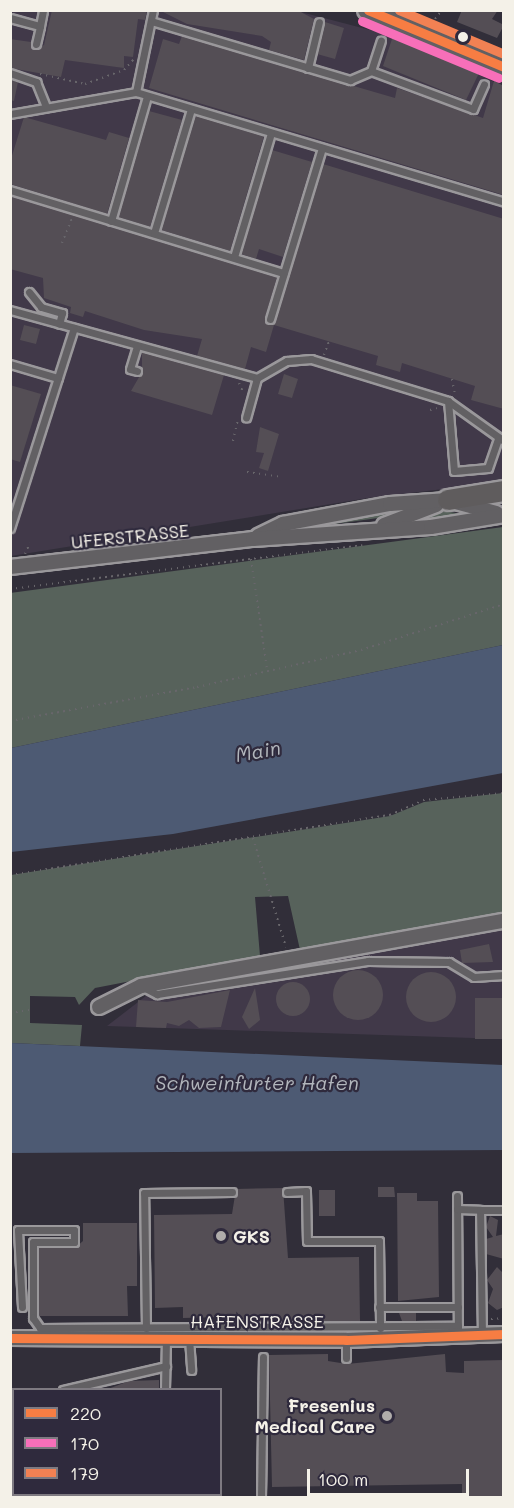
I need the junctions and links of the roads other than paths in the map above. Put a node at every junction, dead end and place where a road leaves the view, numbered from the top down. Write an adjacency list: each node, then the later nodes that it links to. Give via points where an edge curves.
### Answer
1 (44, 10): 7 (lane)
2 (153, 10): 5 (lane)
3 (367, 10): 10 (main road)
4 (10, 18): 7 (lane)
5 (151, 21): 11 (lane); 15 (lane)
6 (319, 22): 11 (lane)
7 (40, 26): 9 (lane)
8 (381, 41): 12 (lane)
9 (36, 44)
10 (504, 67)
11 (308, 68): 12 (lane, via 350,80)
12 (371, 71): 14 (lane, via 473,109)
13 (10, 73): 17 (lane, via 36,82)
14 (484, 84)
15 (136, 92): 16 (lane); 17 (lane)
16 (147, 96): 18 (lane); 24 (lane)
17 (46, 107): 19 (lane)
18 (191, 109): 20 (lane); 25 (lane)
19 (10, 114)
20 (271, 133): 21 (lane); 26 (lane)
21 (322, 148): 23 (lane); 27 (lane)
22 (10, 190): 24 (lane)
23 (504, 202)
24 (111, 220): 25 (lane)
25 (154, 233): 26 (lane)
26 (234, 257): 27 (lane)
27 (284, 273): 30 (lane)
28 (29, 292): 31 (lane, via 41,307 62,313)
29 (10, 310): 31 (lane)
30 (270, 319)
31 (59, 324): 32 (lane)
32 (74, 328): 33 (lane); 36 (lane)
33 (137, 346): 35 (lane, via 130,369); 37 (lane)
34 (10, 364): 36 (lane)
35 (137, 371)
36 (58, 378): 45 (lane)
37 (257, 378): 38 (lane, via 303,357); 39 (lane)
38 (448, 400): 40 (lane); 40 (lane, via 454,471 488,468)
39 (242, 417)
40 (501, 440)
41 (504, 491): 42 (main road)
42 (448, 500): 43 (street, UFERSTRASSE); 44 (street, UFERSTRASSE); 46 (street, UFERSTRASSE, via 371,506 283,524)
43 (504, 514): 44 (street, UFERSTRASSE, via 408,529)
44 (380, 527): 46 (street, UFERSTRASSE)
45 (10, 528)
46 (253, 539): 47 (street, UFERSTRASSE)
47 (10, 567)
48 (504, 921): 50 (street, via 290,959)
49 (504, 975): 50 (lane, via 474,978 449,962 368,961)
50 (212, 980): 51 (street, via 141,986)
51 (99, 1007)
52 (287, 1191): 60 (lane, via 306,1191 307,1241 379,1241)
53 (232, 1192): 62 (lane, via 144,1193)
54 (457, 1196): 55 (lane)
55 (457, 1209): 56 (lane); 61 (lane)
56 (480, 1210): 57 (lane); 66 (lane)
57 (504, 1210)
58 (14, 1239): 59 (lane); 62 (lane, via 18,1230 74,1230 74,1242 33,1242 33,1318 40,1328)
59 (22, 1307)
60 (379, 1307): 61 (lane); 63 (lane)
61 (458, 1308): 64 (lane)
62 (146, 1328): 63 (lane)
63 (380, 1328): 64 (lane)
64 (458, 1331): 66 (street, HAFENSTRASSE); 70 (street, HAFENSTRASSE, via 431,1339)
65 (504, 1334): 66 (street, HAFENSTRASSE)
66 (482, 1335)
67 (10, 1338): 69 (street, HAFENSTRASSE)
68 (189, 1338): 69 (street, HAFENSTRASSE); 70 (street, HAFENSTRASSE); 74 (lane)
69 (166, 1339): 73 (lane)
70 (346, 1340): 72 (lane)
71 (262, 1357): 77 (lane)
72 (346, 1358)
73 (166, 1366): 75 (lane, via 95,1378); 76 (lane)
74 (191, 1370)
75 (66, 1388)
76 (165, 1388)
77 (261, 1497)

